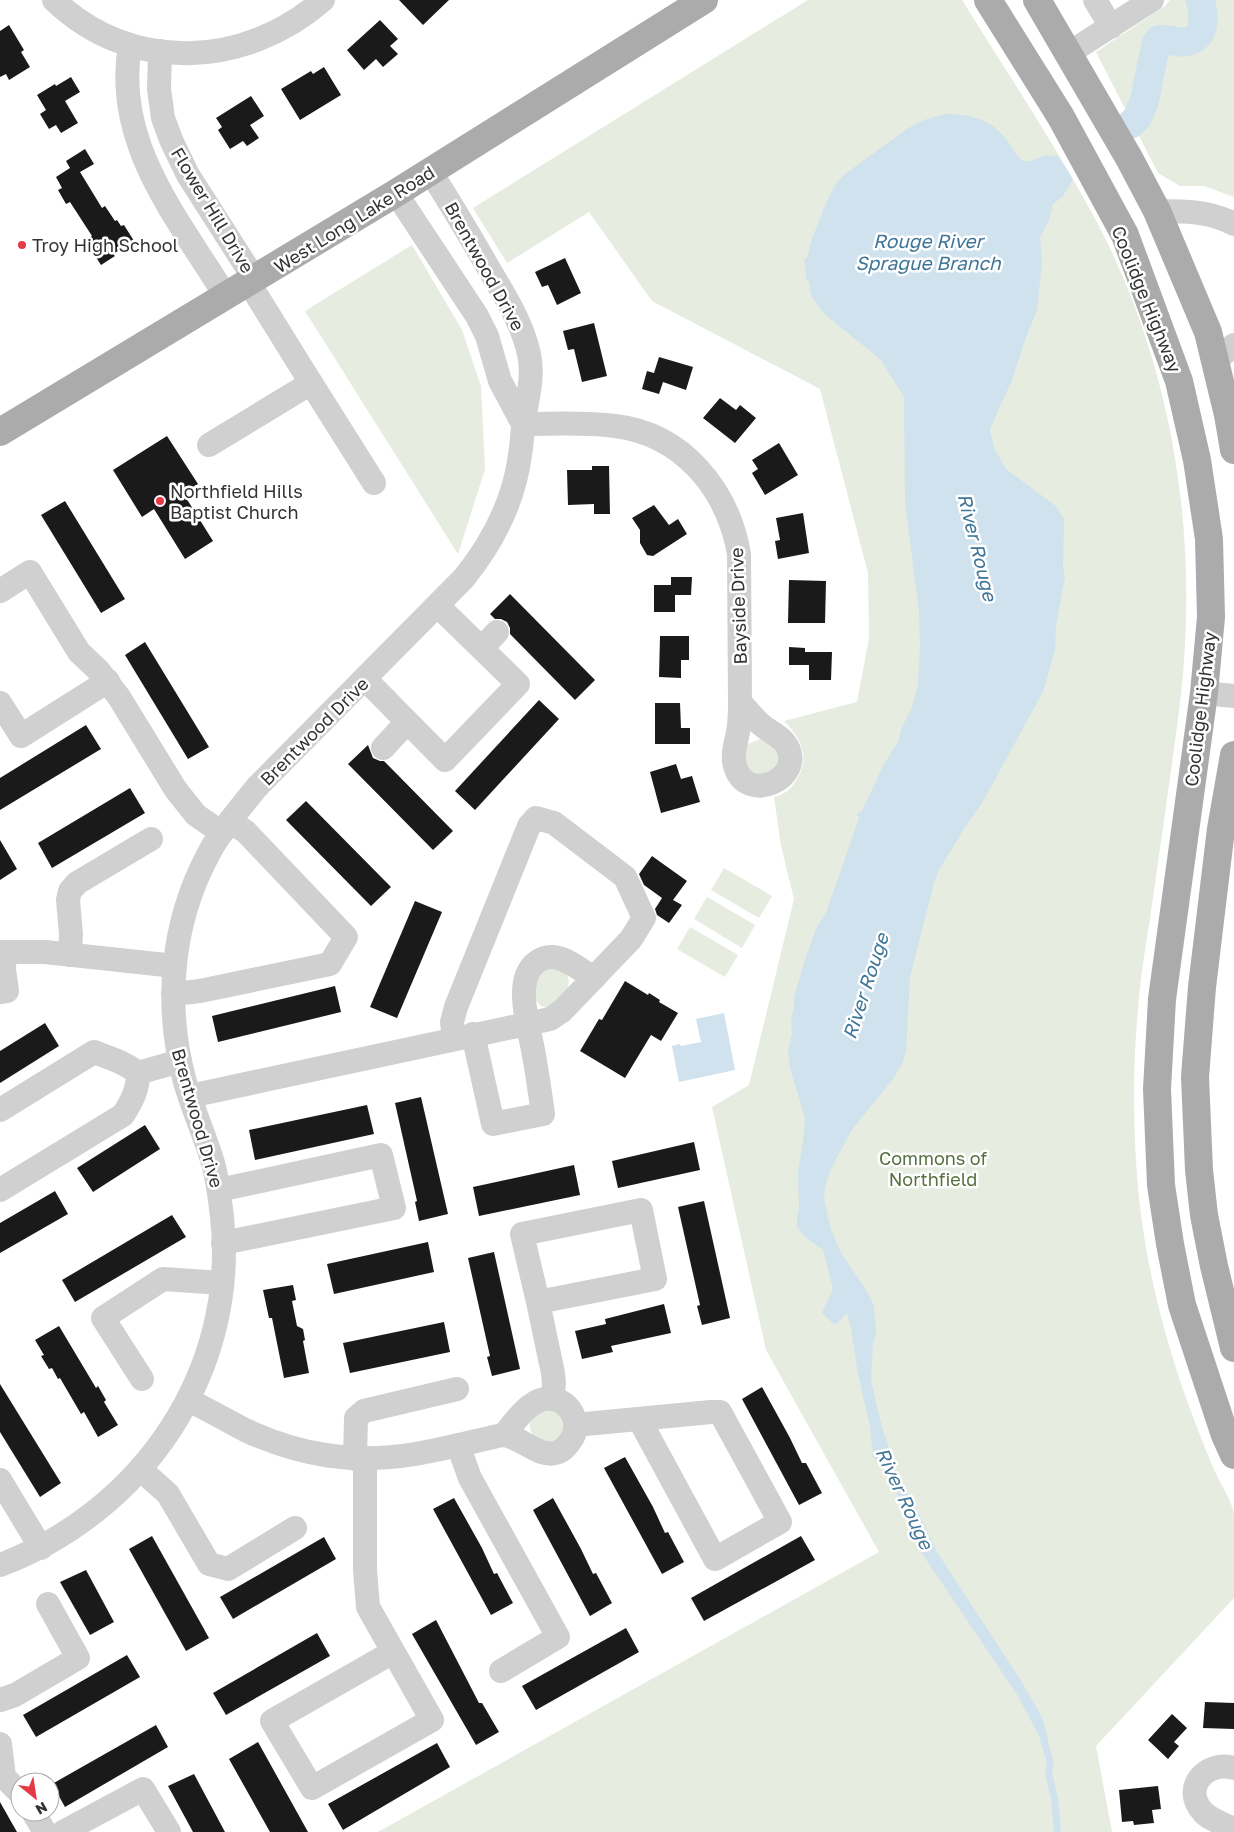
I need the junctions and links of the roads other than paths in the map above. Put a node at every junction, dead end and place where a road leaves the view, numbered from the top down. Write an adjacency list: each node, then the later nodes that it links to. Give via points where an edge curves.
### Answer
1 (54, 0): 9 (street, via 92,29)
2 (323, 0): 10 (street, via 289,26 249,44 193,54)
3 (704, 0): 15 (main road, West Long Lake Road)
4 (988, 0): 12 (main road, Coolidge Highway)
5 (1037, 0): 11 (main road)
6 (1095, 0): 8 (street)
7 (1152, 0): 8 (street)
8 (1111, 27): 11 (street)
9 (130, 45): 10 (street); 20 (street, Flower Hill Drive, via 126,63 128,97 142,154 165,200)
10 (160, 52): 19 (street, Flower Hill Drive, via 159,88 163,118 172,142 188,175)
11 (1071, 57): 12 (main road, via 1068,70 1061,76 1042,78); 13 (main road)
12 (1033, 72): 14 (main road, Coolidge Highway)
13 (1102, 110): 14 (main road, via 1082,102 1072,105); 17 (main road)
14 (1061, 118): 34 (main road, Coolidge Highway, via 1125,235 1180,381 1209,539 1211,617)
15 (430, 171): 16 (main road, West Long Lake Road); 21 (street, Brentwood Drive)
16 (396, 192): 19 (main road, West Long Lake Road); 22 (street, Brentwood Drive)
17 (1157, 211): 18 (street, via 1192,211); 23 (main road, via 1208,332)
18 (1234, 224)
19 (252, 281): 20 (main road, West Long Lake Road); 24 (street, Flower Hill Drive)
20 (226, 297): 26 (main road, West Long Lake Road)
21 (508, 301): 22 (street); 25 (street, Brentwood Drive, via 519,324 532,375)
22 (477, 316): 25 (street, Brentwood Drive, via 500,380)
23 (1224, 353): 28 (main road)
24 (311, 383): 27 (street); 29 (street, Flower Hill Drive)
25 (523, 424): 31 (street, Brentwood Drive, via 513,489 503,516 480,558); 36 (street, Bayside Drive, via 577,423 629,428 668,444 704,475 723,502 739,554)
26 (0, 432)
27 (210, 445)
28 (1234, 450)
29 (374, 483)
30 (0, 591): 33 (street, via 30,572 78,652)
31 (438, 606): 32 (street, Brentwood Drive); 38 (street, via 490,640 518,684 445,760)
32 (365, 679): 38 (street); 41 (street, Brentwood Drive, via 257,787)
33 (108, 681): 37 (street, via 21,736); 41 (street, via 186,804 196,815)
34 (1204, 694): 35 (street); 69 (main road, Coolidge Highway, via 1162,999 1157,1089 1159,1142 1167,1224 1182,1305)
35 (1234, 696)
36 (740, 702)
37 (0, 703)
38 (407, 722): 39 (street)
39 (382, 748)
40 (1234, 755): 60 (main road, via 1221,829 1195,1077 1204,1215)
41 (226, 827): 45 (street, Brentwood Drive, via 209,854 190,897); 48 (street, via 246,832 346,937 330,964)
42 (151, 839): 44 (street, via 70,890)
43 (3, 952): 44 (street); 47 (street, via 7,991)
44 (70, 955): 45 (street)
45 (175, 966): 48 (street, Brentwood Drive)
46 (594, 978): 49 (street, via 562,1011 550,1019); 49 (street, via 565,961 553,957 540,958 526,975 524,991); 50 (street, via 632,939 644,918 624,877 554,822 536,818 528,826 456,1007 452,1022)
47 (0, 992)
48 (173, 994): 51 (street, Brentwood Drive, via 174,1032)
49 (528, 1023): 50 (street); 50 (street, via 543,1114 493,1124)
50 (464, 1036): 53 (street)
51 (180, 1061): 52 (street); 53 (street, Brentwood Drive)
52 (138, 1073): 54 (street, via 94,1052); 55 (street, via 135,1097 123,1115)
53 (190, 1096): 56 (street, Brentwood Drive)
54 (0, 1110)
55 (0, 1190)
56 (218, 1190): 57 (street, Brentwood Drive); 57 (street, via 381,1155 394,1208)
57 (223, 1243): 58 (street, Brentwood Drive)
58 (222, 1284): 61 (street, via 163,1279 103,1318); 64 (street, Brentwood Drive, via 211,1340)
59 (538, 1302): 59 (street, via 655,1279 641,1210 522,1234); 63 (street, via 553,1373)
60 (1234, 1348)
61 (142, 1379)
62 (458, 1389): 70 (street, via 359,1414 356,1418)
63 (552, 1399): 66 (street, via 567,1406); 67 (street, via 530,1406)
64 (188, 1400): 70 (street, via 245,1430 288,1447 320,1455); 71 (street, Brentwood Drive)
65 (639, 1419): 65 (street, via 720,1412 780,1522 715,1559); 66 (street)
66 (575, 1425): 67 (street, via 570,1443 549,1454)
67 (504, 1435): 68 (street)
68 (458, 1445): 70 (street, via 393,1458); 78 (street, via 470,1478 558,1637)
69 (1234, 1455)
70 (360, 1459): 77 (street, via 368,1607)
71 (140, 1469): 73 (street, via 168,1494 210,1564 228,1568); 74 (street, Brentwood Drive, via 100,1509)
72 (0, 1480): 74 (street)
73 (295, 1528)
74 (41, 1548): 75 (street, Brentwood Drive)
75 (0, 1565)
76 (48, 1604): 79 (street, via 78,1658)
77 (393, 1652): 77 (street, via 432,1720 312,1788 272,1721)
78 (501, 1671)
79 (0, 1700)
80 (0, 1744): 82 (street)
81 (1234, 1768): 83 (street, via 1223,1765 1208,1770 1196,1782 1195,1794 1202,1811)
82 (8, 1783)
83 (1234, 1829)
84 (63, 1832): 85 (street, via 143,1789)
85 (169, 1832)

